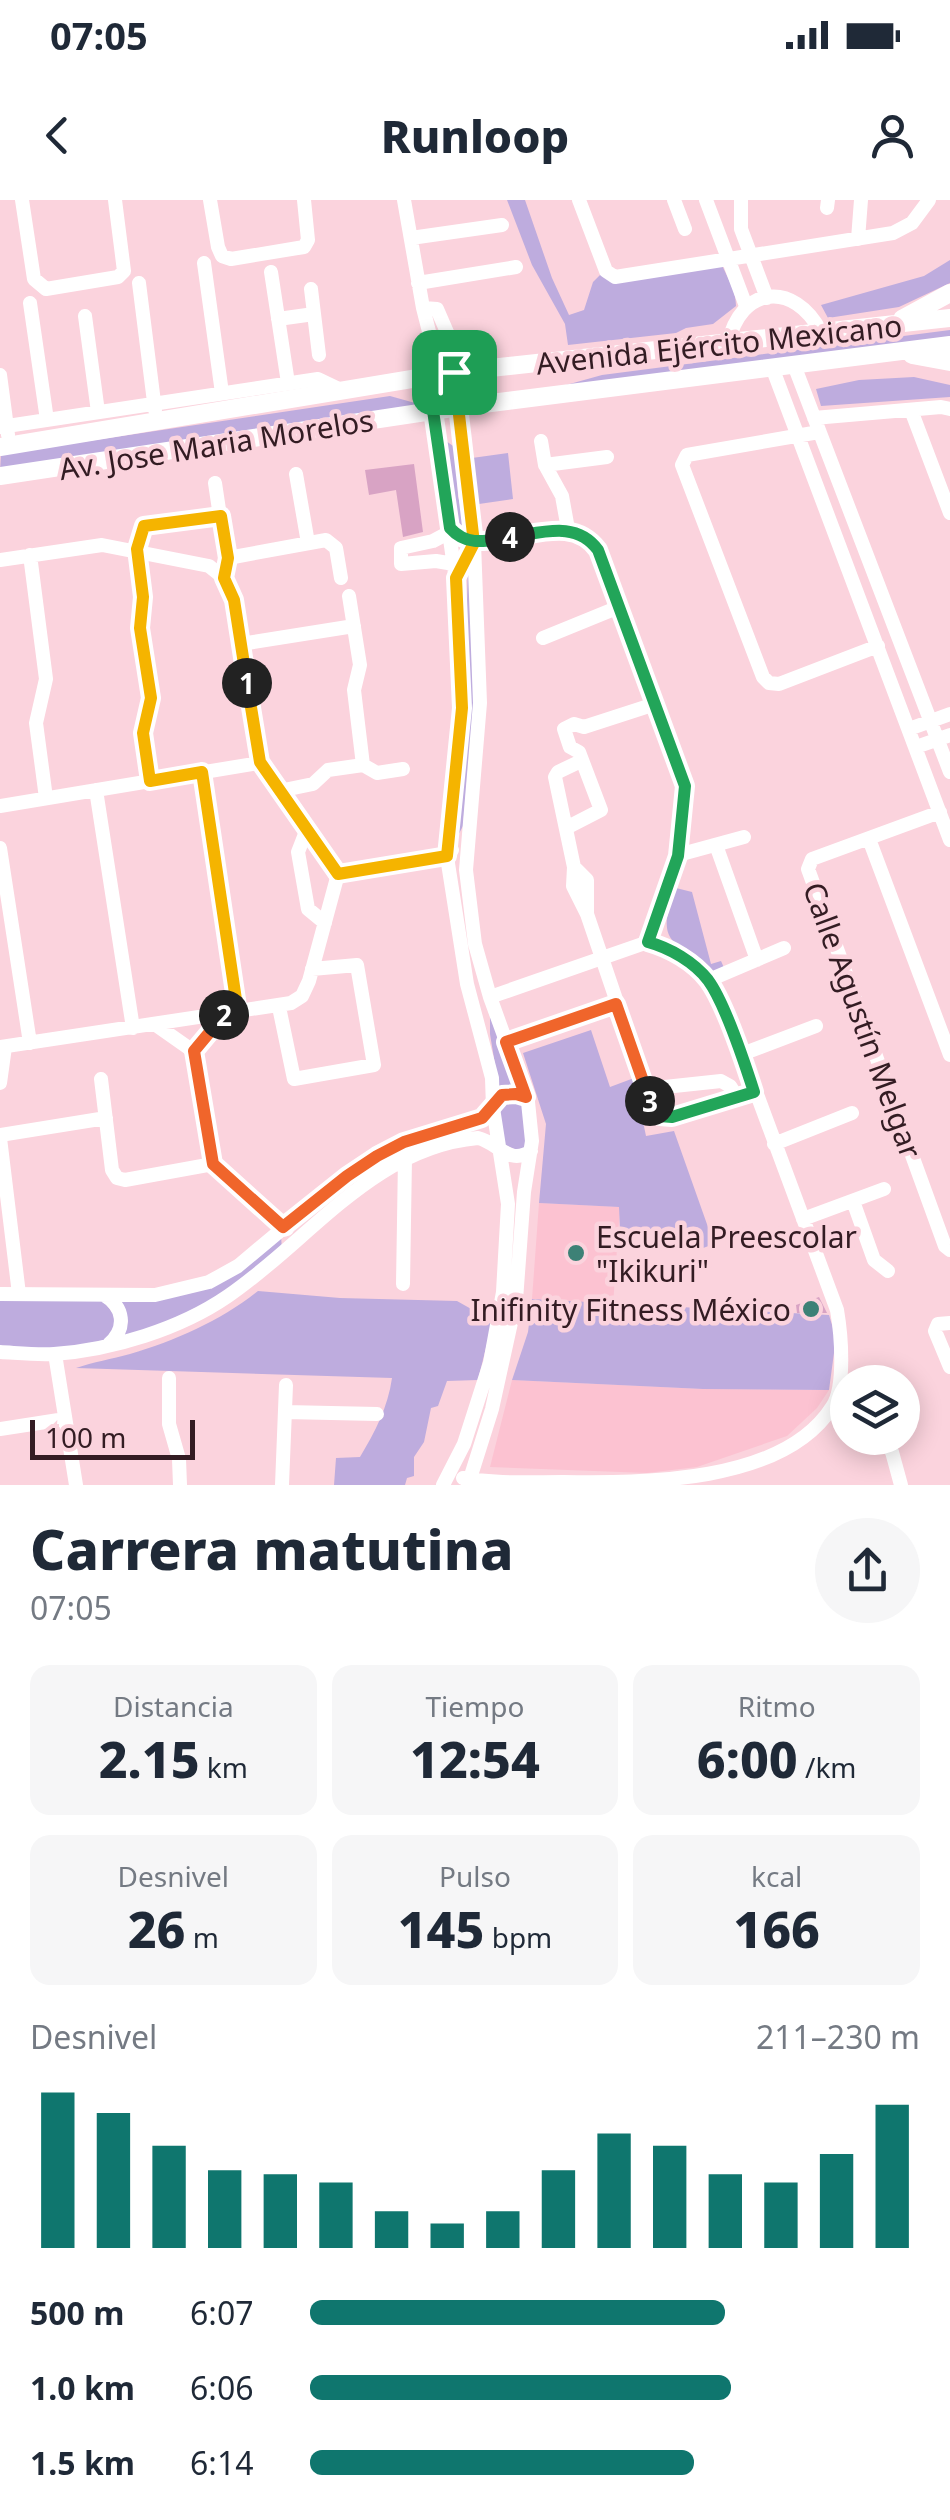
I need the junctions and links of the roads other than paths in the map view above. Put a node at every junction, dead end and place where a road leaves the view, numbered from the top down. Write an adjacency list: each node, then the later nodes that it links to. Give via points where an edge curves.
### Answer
1 (22, 200): 2 (street, via 34,280 46,289 118,278 124,271)
2 (116, 200)
3 (210, 200): 4 (street, via 218,247 231,259 304,247)
4 (304, 200)
5 (404, 200): 14 (street)
6 (579, 200): 17 (street, via 608,275)
7 (674, 200): 13 (street)
8 (706, 200): 17 (street)
9 (741, 200): 16 (street)
10 (861, 200): 15 (street)
11 (929, 200): 15 (street, via 893,234)
12 (502, 226): 14 (street)
13 (685, 229)
14 (410, 238): 22 (street)
15 (858, 239): 16 (street)
16 (750, 256): 17 (street); 25 (street)
17 (728, 259): 27 (street)
18 (204, 263): 49 (street)
19 (516, 267): 22 (street)
20 (271, 272): 32 (street)
21 (139, 283): 54 (street)
22 (418, 284): 28 (street)
23 (311, 289): 29 (street)
24 (950, 293): 33 (main road)
25 (767, 298): 27 (street); 34 (street, via 794,300)
26 (30, 303): 56 (street)
27 (746, 306): 35 (street)
28 (423, 308): 39 (street); 43 (street, via 437,309 450,339 478,355)
29 (314, 314): 32 (street); 38 (street)
30 (85, 316): 53 (street)
31 (950, 318): 33 (main road, Avenida Ejército Mexicano)
32 (278, 320): 47 (street)
33 (892, 324): 34 (main road, Avenida Ejército Mexicano)
34 (821, 332): 35 (main road, Avenida Ejército Mexicano)
35 (728, 344): 43 (main road, Avenida Ejército Mexicano)
36 (950, 345): 37 (main road, Avenida Ejército Mexicano)
37 (892, 352): 40 (main road); 41 (main road, Avenida Ejército Mexicano)
38 (319, 356)
39 (435, 356): 44 (street); 46 (street)
40 (950, 362)
41 (794, 364): 42 (main road, Avenida Ejército Mexicano); 57 (street)
42 (772, 368): 50 (main road, Avenida Ejército Mexicano); 59 (street)
43 (482, 370): 44 (main road, Avenida Ejército Mexicano)
44 (454, 372): 46 (main road, Avenida Ejército Mexicano); 50 (street)
45 (0, 375): 58 (street)
46 (428, 376): 48 (main road, Avenida Ejército Mexicano); 55 (street)
47 (288, 383): 48 (street, via 318,380); 49 (street)
48 (339, 389): 54 (main road, Avenida Ejército Mexicano)
49 (222, 393): 54 (street)
50 (460, 407): 55 (main road, Avenida Ejército Mexicano); 72 (street)
51 (950, 409): 52 (street)
52 (911, 410): 57 (street); 67 (street)
53 (98, 412): 54 (street); 56 (street)
54 (155, 412): 61 (main road, Avenida Ejército Mexicano)
55 (431, 412): 65 (main road, Av. Jose Maria Morelos); 70 (street)
56 (47, 420): 58 (street)
57 (817, 425): 59 (street); 79 (street)
58 (4, 427): 61 (street)
59 (796, 436): 82 (street); 88 (street, via 683,460 764,678 779,684)
60 (542, 441): 63 (street)
61 (5, 446)
62 (606, 457): 63 (street)
63 (545, 464): 69 (street, via 562,496)
64 (296, 474): 71 (street)
65 (0, 476)
66 (216, 484): 68 (street)
67 (950, 513)
68 (221, 516): 73 (street, via 144,526); 76 (street)
69 (568, 529): 72 (street); 84 (street, via 598,550)
70 (450, 536): 72 (street); 74 (street); 78 (street); 78 (street, via 401,548 401,564 436,561)
71 (308, 543): 76 (street); 81 (street, via 331,542)
72 (474, 543): 78 (street); 109 (street, via 480,703)
73 (137, 549): 75 (street, via 91,545); 80 (street, via 209,566); 101 (street, via 151,698 143,733)
74 (430, 551)
75 (30, 555): 77 (street); 104 (street, via 46,680 36,723)
76 (228, 558): 80 (street)
77 (0, 560)
78 (455, 571): 115 (street, via 462,708)
79 (874, 575): 82 (street); 91 (street)
80 (224, 578): 87 (street)
81 (341, 578)
82 (854, 583): 88 (street)
83 (349, 596): 85 (street)
84 (619, 608): 86 (street); 89 (street)
85 (354, 626): 87 (street); 97 (street)
86 (544, 638)
87 (241, 644): 96 (street)
88 (878, 646): 92 (street)
89 (655, 704): 95 (street, via 564,728); 116 (street, via 685,786)
90 (950, 714): 91 (street)
91 (931, 721): 92 (street); 93 (street)
92 (909, 729): 94 (street)
93 (944, 737): 94 (street); 100 (street)
94 (916, 747): 106 (street)
95 (580, 757): 107 (street, via 556,774); 107 (street, via 600,810)
96 (260, 762): 99 (street); 103 (street)
97 (363, 765): 98 (street, via 377,773); 103 (street, via 328,770 313,784)
98 (404, 769)
99 (202, 772): 101 (street); 130 (street)
100 (950, 772)
101 (150, 781): 102 (street)
102 (96, 790): 104 (street); 133 (street)
103 (279, 791): 108 (street)
104 (46, 798): 105 (street)
105 (0, 806)
106 (940, 812): 111 (street, Calle Agustín Melgar); 112 (street)
107 (566, 828): 122 (street, via 572,886)
108 (307, 829): 118 (street); 119 (street, via 298,852 308,909)
109 (468, 830): 115 (street); 117 (street)
110 (744, 837): 113 (street)
111 (868, 838): 140 (street); 161 (street, Calle Agustín Melgar, via 812,860 808,869)
112 (950, 840)
113 (716, 845): 116 (street); 123 (street)
114 (0, 848): 136 (street)
115 (447, 856): 117 (street); 118 (street); 126 (street)
116 (678, 856): 120 (street)
117 (466, 870): 127 (street)
118 (338, 874): 119 (street)
119 (324, 922): 124 (street)
120 (648, 942): 122 (street); 125 (street, via 680,956)
121 (784, 948): 123 (street)
122 (601, 957): 127 (street); 128 (street)
123 (757, 960): 125 (street)
124 (312, 969): 129 (street, via 302,996); 129 (street, via 357,965 374,1065 294,1078)
125 (708, 980): 139 (street)
126 (468, 984): 127 (street); 134 (street)
127 (490, 997): 134 (street); 135 (street)
128 (616, 1004): 135 (street); 143 (street)
129 (279, 1007): 130 (street)
130 (230, 1014): 131 (street); 138 (street)
131 (156, 1025): 133 (street); 138 (street)
132 (816, 1026): 139 (street)
133 (133, 1028): 136 (street)
134 (480, 1032): 147 (street)
135 (506, 1042): 145 (street)
136 (30, 1043): 137 (street)
137 (3, 1047): 142 (street)
138 (194, 1051): 155 (street)
139 (742, 1054): 144 (street)
140 (950, 1055)
141 (101, 1079): 149 (street)
142 (0, 1083)
143 (646, 1089): 146 (street, via 721,1081); 146 (street, via 660,1116)
144 (754, 1092): 146 (street); 151 (street)
145 (526, 1097): 147 (street, via 502,1095); 153 (street)
146 (738, 1097)
147 (492, 1108): 152 (street); 159 (street, via 470,1123 377,1156)
148 (852, 1113): 151 (street)
149 (106, 1118): 150 (street); 155 (street, via 118,1178)
150 (0, 1143): 166 (street)
151 (774, 1144): 158 (street)
152 (499, 1148): 153 (street, via 514,1158); 154 (street, via 471,1138); 181 (street, via 508,1204 503,1292 490,1363)
153 (530, 1152): 184 (street, via 516,1300)
154 (405, 1158): 160 (street, via 358,1187); 164 (street)
155 (213, 1164): 159 (street)
156 (884, 1189): 157 (street)
157 (853, 1201): 158 (street); 163 (street, via 874,1260)
158 (803, 1219): 172 (street, via 837,1310)
159 (283, 1227): 160 (street); 162 (street); 167 (street, via 209,1282 155,1295)
160 (306, 1234): 162 (street)
161 (950, 1250)
162 (286, 1252): 169 (street, via 203,1311)
163 (888, 1270)
164 (403, 1284)
165 (0, 1294): 166 (street)
166 (19, 1294): 167 (street)
167 (104, 1295): 169 (street, via 121,1314 120,1331)
168 (950, 1324): 173 (street, via 938,1324 935,1331)
169 (109, 1344): 171 (street)
170 (0, 1352): 171 (street)
171 (55, 1354): 179 (street)
172 (842, 1365)
173 (950, 1367)
174 (169, 1378): 188 (street)
175 (286, 1385): 176 (street)
176 (285, 1412): 177 (street); 189 (street)
177 (377, 1414)
178 (830, 1417): 183 (street, via 767,1458)
179 (65, 1419): 180 (street); 187 (street)
180 (0, 1429)
181 (464, 1444): 184 (street); 190 (street)
182 (893, 1455): 191 (street)
183 (697, 1480): 186 (street)
184 (469, 1482): 185 (street); 190 (street, via 453,1478)
185 (543, 1484): 186 (street)
186 (649, 1484)
187 (76, 1485)
188 (180, 1485)
189 (282, 1485)
190 (444, 1485)
191 (901, 1485)

